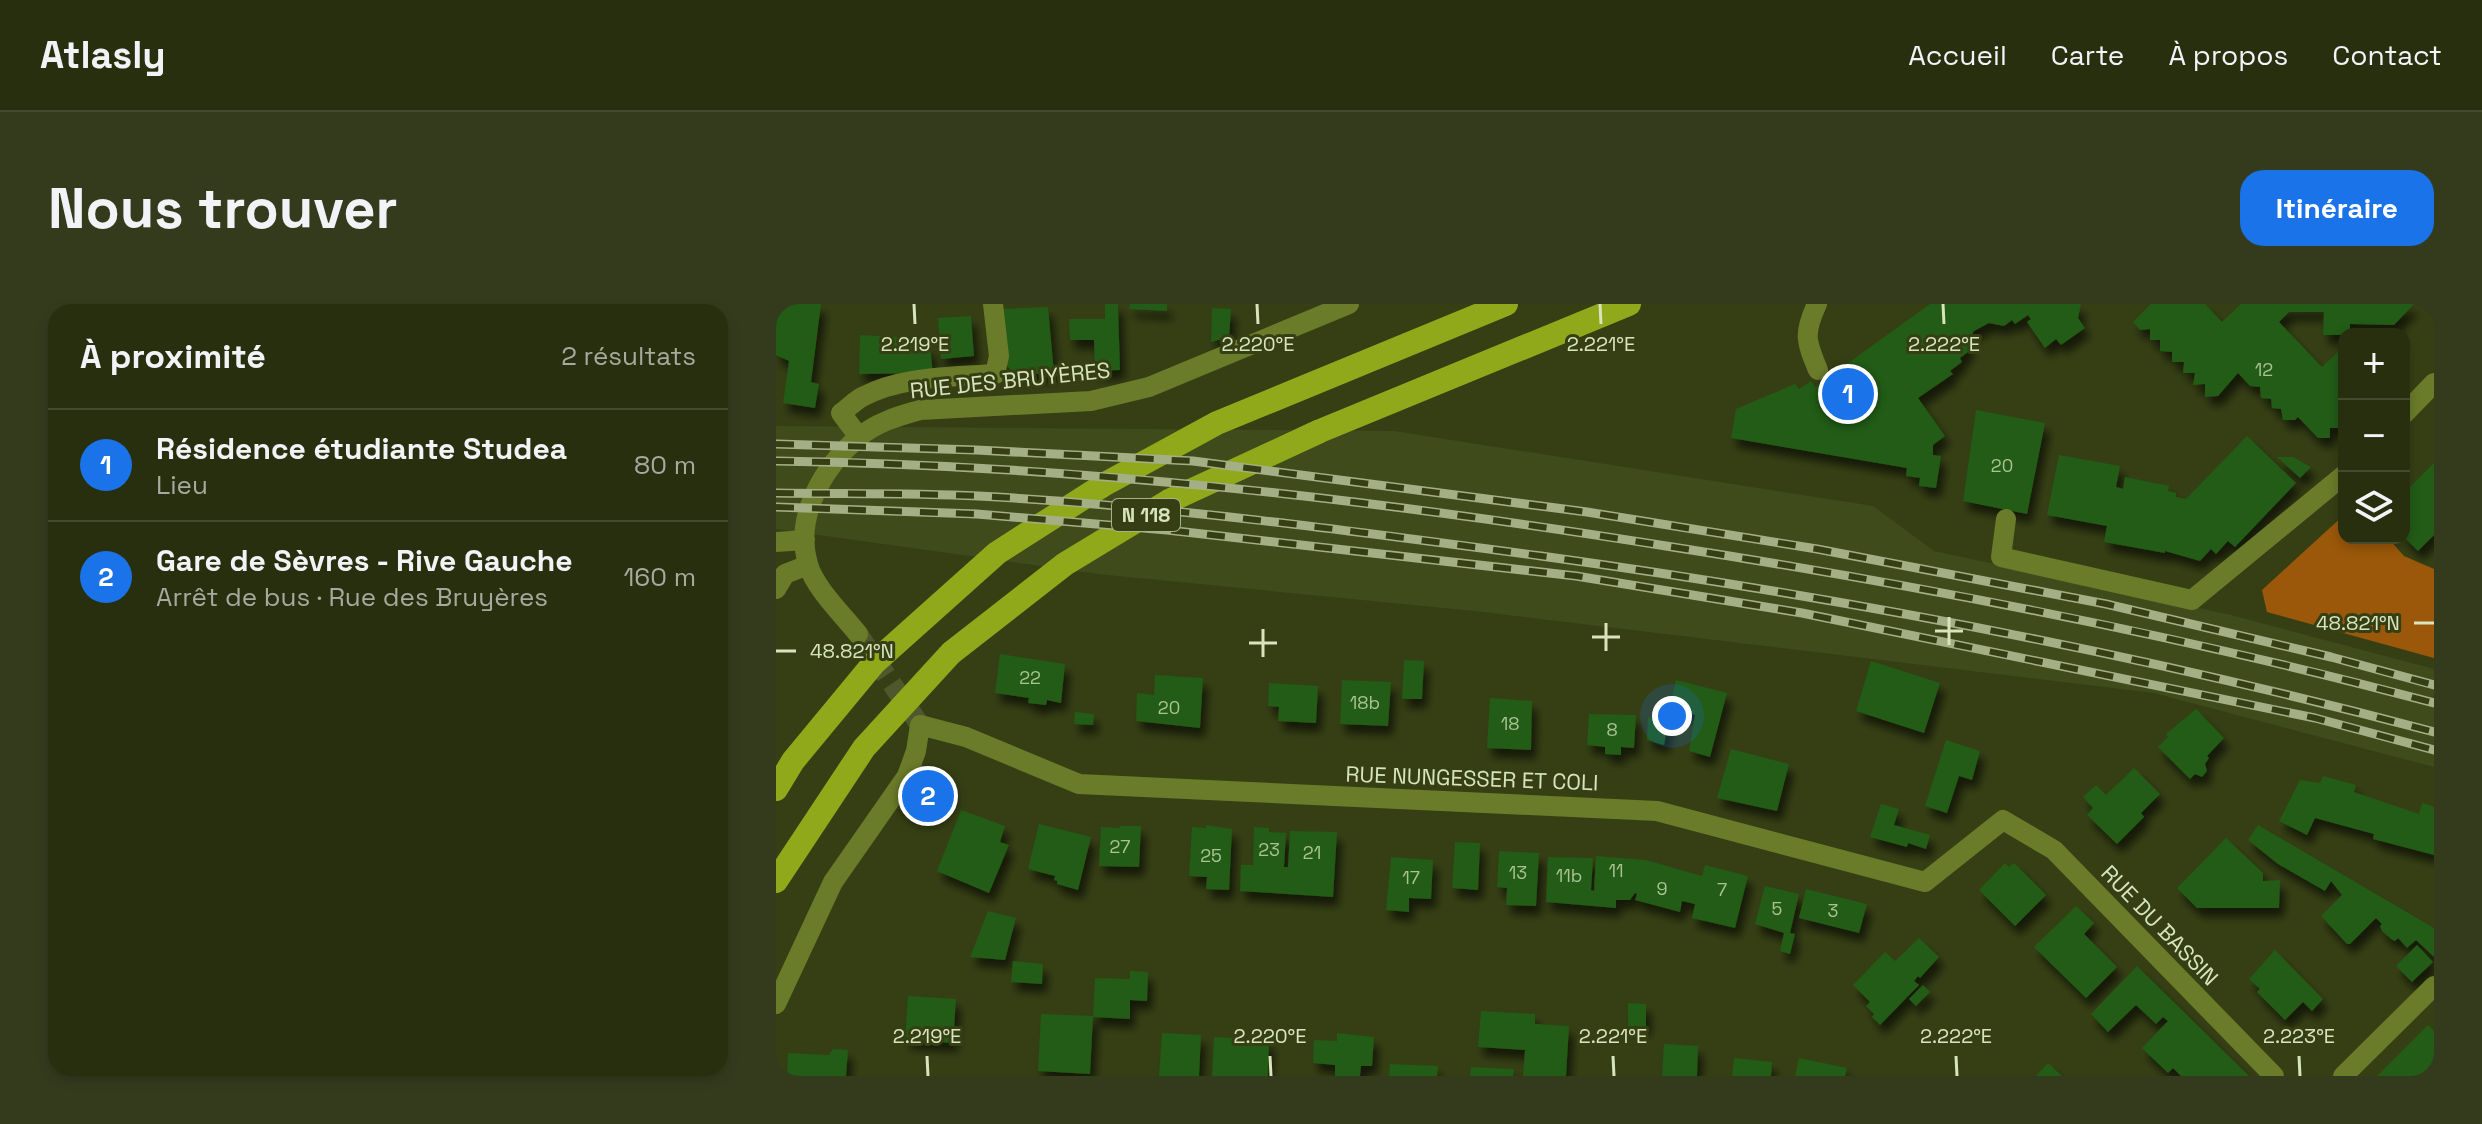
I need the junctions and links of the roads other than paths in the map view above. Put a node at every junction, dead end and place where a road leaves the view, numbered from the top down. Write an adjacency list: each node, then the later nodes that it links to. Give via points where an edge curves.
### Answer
1 (993, 304): 9 (street, via 999,356 995,374 898,384 862,397 841,413)
2 (1349, 304): 9 (street, RUE DES BRUYÈRES, via 1149,387 1091,401 920,410)
3 (1506, 304): 17 (highway, N 118, via 1217,423 1105,484 997,553 874,663)
4 (1629, 304): 19 (highway, N 118, via 1320,431 1169,501 1065,564 951,653 874,737)
5 (1817, 304): 6 (street, via 1806,343)
6 (1818, 370)
7 (2434, 383): 8 (street)
8 (2410, 408)
9 (859, 437): 12 (street, RUE DES BRUYÈRES, via 817,487)
10 (2338, 480): 11 (street, via 2192,600 2001,557)
11 (2006, 519)
12 (805, 540): 13 (street); 14 (street, RUE DES BRUYÈRES)
13 (776, 542)
14 (808, 565): 15 (street, via 785,574); 16 (street, RUE DES BRUYÈRES)
15 (776, 589)
16 (858, 634)
17 (776, 789)
18 (2003, 820): 21 (street, RUE NUNGESSER ET COLI, via 1925,882 1657,811 1079,784 966,737 920,725 907,776 833,882); 22 (street, RUE DU BASSIN, via 2054,850)
19 (776, 881)
20 (2434, 986): 23 (street)
21 (776, 1004)
22 (2274, 1076)
23 (2343, 1076)

